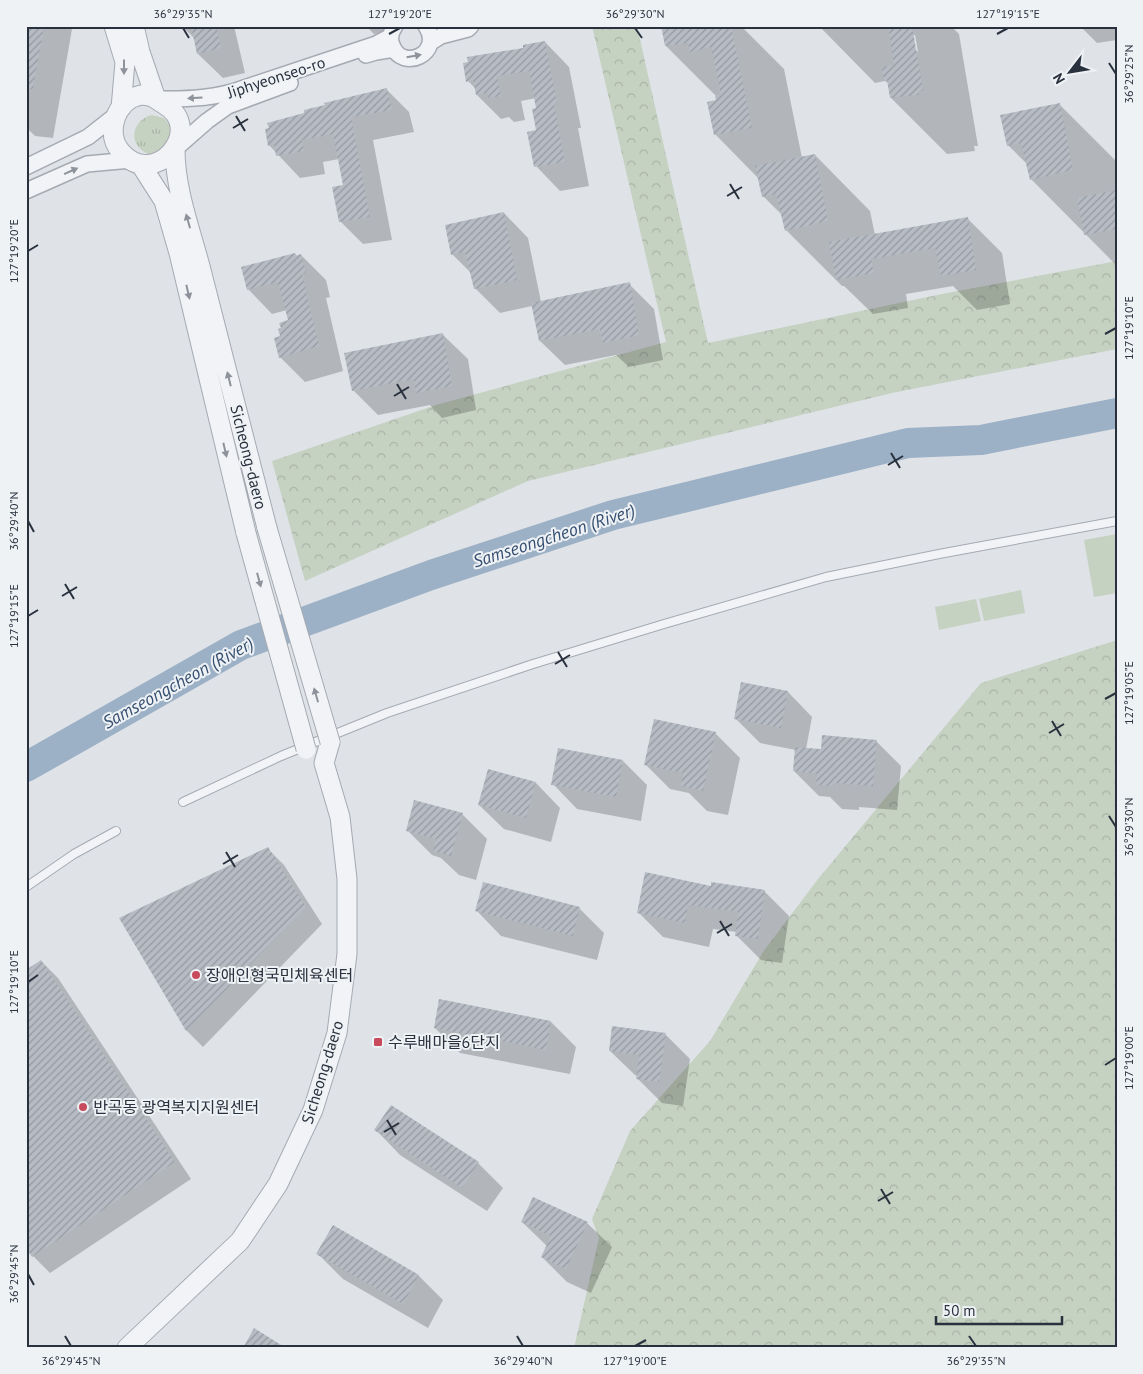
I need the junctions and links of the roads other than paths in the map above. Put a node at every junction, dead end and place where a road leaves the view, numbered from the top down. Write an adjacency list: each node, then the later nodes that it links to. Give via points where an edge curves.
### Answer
1 (114, 26): 10 (street, one-way to 10, via 125,62)
2 (134, 26): 9 (street)
3 (426, 26): 8 (street)
4 (436, 26): 5 (street)
5 (441, 26)
6 (471, 26): 8 (street)
7 (393, 37): 8 (street, one-way to 8, via 404,58 424,54); 9 (street, Jiphyeonseo-ro, one-way to 9, via 218,96); 11 (street, Jiphyeonseo-ro, via 376,52 228,106)
8 (430, 43)
9 (156, 100): 10 (street, via 152,96 141,95); 11 (street, via 171,108 177,117 180,128)
10 (118, 111): 12 (street, via 113,126 114,137 126,158); 13 (street, via 88,136)
11 (175, 149): 12 (street, via 158,162); 16 (street, Sicheong-daero, one-way to 11, bridge, via 330,742 267,528 175,170)
12 (136, 162): 14 (street, one-way to 12, via 87,164); 16 (street, Sicheong-daero, one-way to 16, bridge, via 164,201 246,533 306,749)
13 (26, 167)
14 (26, 191)
15 (1117, 521): 17 (lane, via 826,578 664,624 387,713 281,756)
16 (324, 763): 20 (street, Sicheong-daero, via 340,817 347,879 347,954 337,1033 313,1110 278,1184 240,1241)
17 (182, 802)
18 (116, 831): 19 (lane, via 74,854)
19 (26, 888)
20 (127, 1348)

